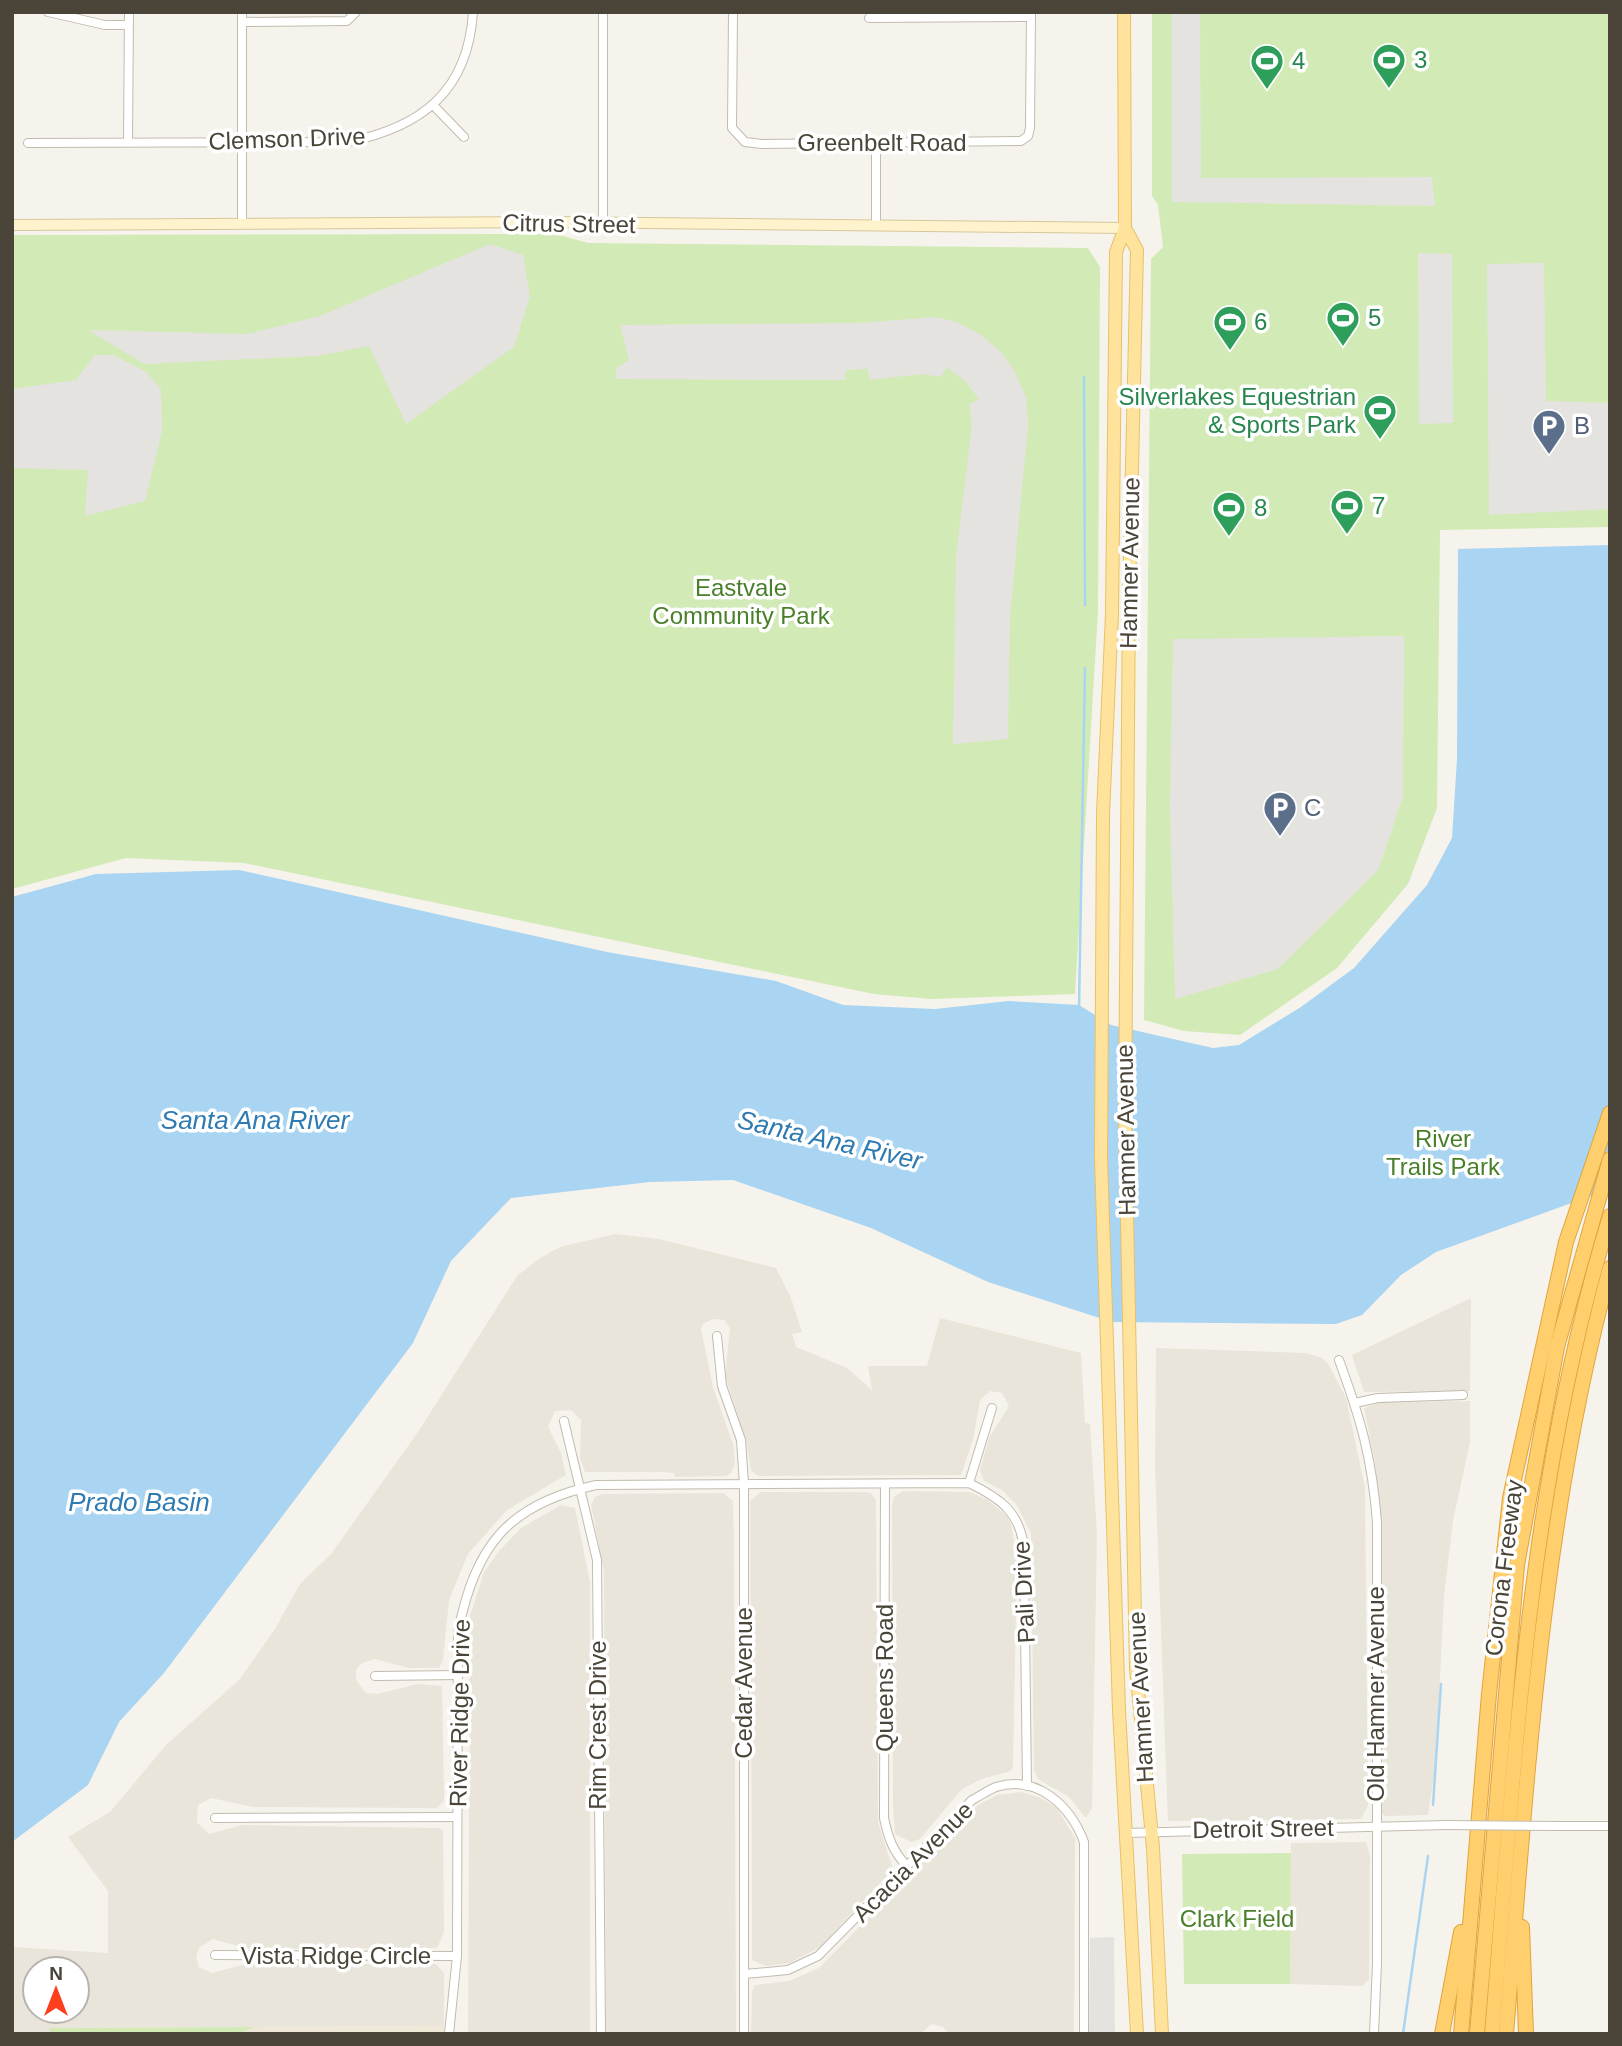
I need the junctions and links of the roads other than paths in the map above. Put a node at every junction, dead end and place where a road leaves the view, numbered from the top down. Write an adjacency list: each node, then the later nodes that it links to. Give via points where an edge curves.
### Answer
1 (48, 12): 12 (street, via 105,26)
2 (128, 12): 12 (street)
3 (242, 12): 11 (street)
4 (356, 12): 11 (street, via 347,21)
5 (473, 12): 13 (street, Clemson Drive, via 471,38 461,64 450,87)
6 (603, 12): 21 (street)
7 (733, 12): 18 (street, Greenbelt Road, via 732,128 737,137 762,144)
8 (1124, 12): 23 (main road, Hamner Avenue)
9 (1031, 14): 10 (street); 18 (street, Greenbelt Road, via 1027,136 1010,143)
10 (869, 18)
11 (243, 22): 16 (street)
12 (128, 25): 15 (street)
13 (433, 105): 14 (street); 16 (street, Clemson Drive, via 384,135 360,140)
14 (464, 137)
15 (128, 142): 16 (street, Clemson Drive); 17 (street, Clemson Drive)
16 (241, 142): 19 (street)
17 (28, 143)
18 (876, 144): 22 (street)
19 (242, 223): 20 (street, Citrus Street); 21 (street, Citrus Street)
20 (12, 225)
21 (603, 225): 22 (street, Citrus Street)
22 (876, 226): 23 (street, Citrus Street)
23 (1125, 228): 45 (main road, Hamner Avenue, via 1116,252 1112,614 1103,814 1101,1158); 46 (main road, Hamner Avenue, via 1137,250 1125,1116 1136,1668)
24 (1610, 1113): 47 (highway, Corona Freeway, via 1566,1242 1510,1498)
25 (1610, 1159): 62 (highway, via 1557,1347 1517,1565)
26 (1610, 1216): 63 (highway, via 1585,1297 1556,1428 1535,1564)
27 (1610, 1268): 48 (highway, Corona Freeway, via 1587,1353 1559,1507 1533,1698)
28 (717, 1336): 35 (street, Cedar Avenue, via 722,1386 741,1440)
29 (1339, 1360): 31 (street, Old Hamner Avenue)
30 (1463, 1395): 31 (street)
31 (1355, 1403): 44 (street, Old Hamner Avenue, via 1373,1472 1377,1522)
32 (992, 1408): 34 (street)
33 (565, 1421): 37 (street, Rim Crest Drive)
34 (969, 1483): 36 (street, Pali Drive); 40 (street, Pali Drive, via 997,1497 1017,1517 1022,1532 1027,1591)
35 (744, 1484): 36 (street, Pali Drive); 37 (street, River Ridge Drive); 52 (street, Cedar Avenue)
36 (885, 1484): 49 (street, Queens Road, via 884,1818 887,1835)
37 (579, 1488): 38 (street, River Ridge Drive, via 526,1511 484,1551 466,1590 458,1632); 54 (street, Rim Crest Drive, via 597,1560)
38 (458, 1675): 39 (street); 41 (street, River Ridge Drive)
39 (375, 1676)
40 (1027, 1786): 49 (street, Acacia Avenue, via 997,1787 972,1800); 56 (street, Acacia Avenue, via 1057,1798 1075,1819 1084,1842)
41 (457, 1817): 42 (street); 51 (street, River Ridge Drive)
42 (215, 1818)
43 (1610, 1826): 44 (street, Detroit Street, bridge)
44 (1375, 1827): 46 (street, Detroit Street); 59 (street, Old Hamner Avenue)
45 (1126, 1832): 46 (street, Detroit Street); 57 (main road, Hamner Avenue)
46 (1149, 1832): 58 (main road, Hamner Avenue)
47 (1475, 1855): 60 (highway); 61 (highway, Corona Freeway)
48 (1520, 1859): 64 (highway, Corona Freeway); 65 (highway)
49 (907, 1866): 52 (street, Acacia Avenue, via 818,1956 788,1970)
50 (215, 1955): 51 (street, Vista Ridge Circle)
51 (457, 1956): 53 (street, River Ridge Drive)
52 (745, 1974): 55 (street, Cedar Avenue)
53 (449, 2034)
54 (601, 2034)
55 (744, 2034)
56 (1084, 2034)
57 (1137, 2034)
58 (1162, 2034)
59 (1374, 2034)
60 (1442, 2034)
61 (1461, 2034)
62 (1477, 2034)
63 (1492, 2034)
64 (1506, 2034)
65 (1526, 2034)

